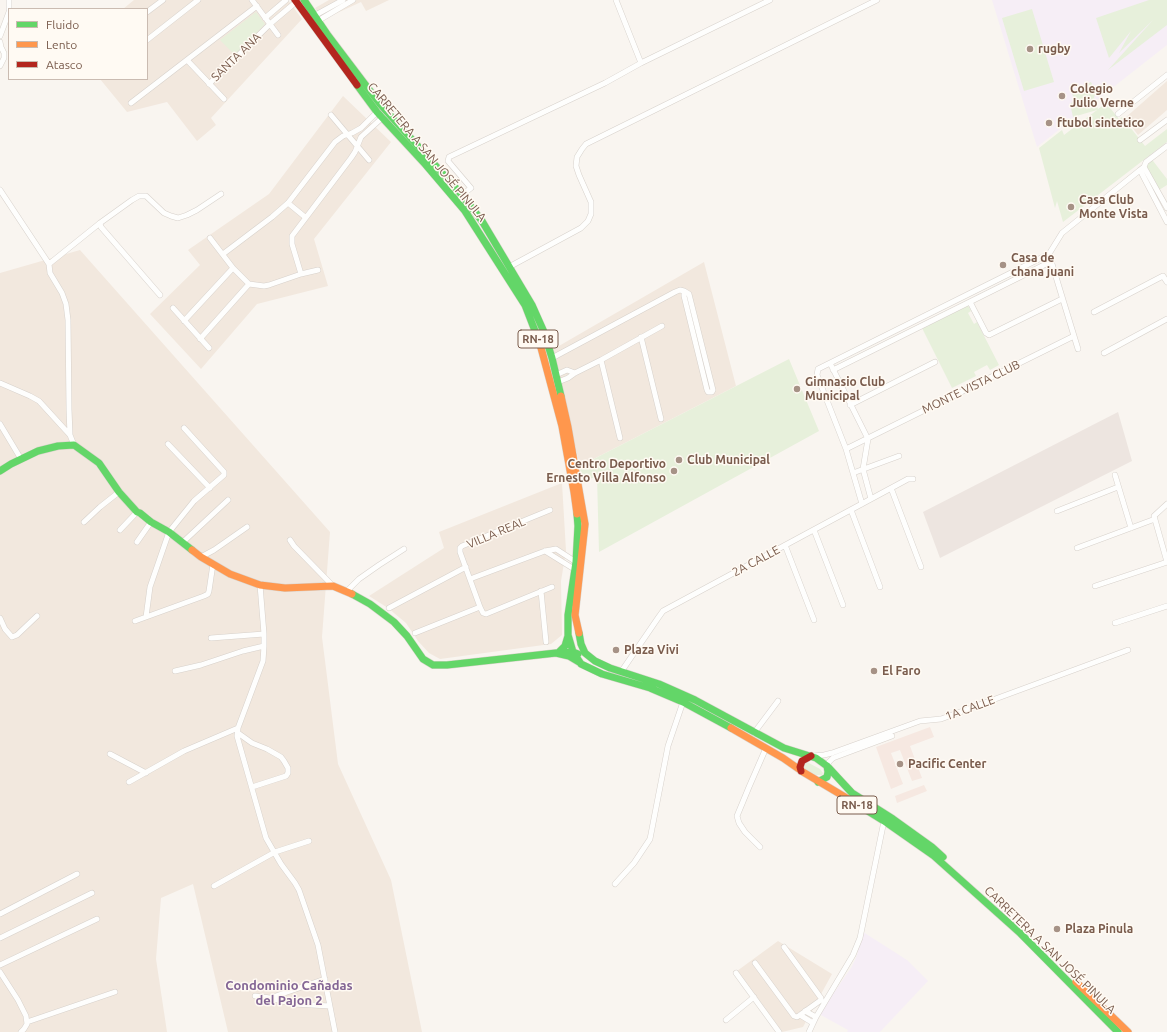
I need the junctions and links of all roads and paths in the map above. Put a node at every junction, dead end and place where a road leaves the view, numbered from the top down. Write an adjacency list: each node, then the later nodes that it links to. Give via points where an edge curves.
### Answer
1 (162, 0): 14 (street)
2 (198, 0): 21 (street)
3 (252, 0): 12 (street, SANTA ANA)
4 (304, 0): 17 (main road, CARRETERA A SAN JOSÉ PINULA / RN-18)
5 (343, 0): 17 (street)
6 (353, 0): 17 (street)
7 (616, 0): 24 (street)
8 (770, 0): 24 (street)
9 (877, 0): 55 (street, via 586,144 578,154 576,163 577,172 591,202 588,221 581,228)
10 (295, 1): 13 (street, SANTA ANA); 17 (main road, CARRETERA A SAN JOSÉ PINULA / RN-18)
11 (284, 2): 13 (street); 16 (street, SANTA ANA)
12 (256, 6): 16 (street, SANTA ANA); 23 (street, SANTA ANA)
13 (287, 9): 18 (street, SANTA ANA)
14 (148, 11)
15 (8, 15): 20 (street)
16 (265, 18): 18 (street, SANTA ANA)
17 (314, 20): 32 (main road, CARRETERA A SAN JOSÉ PINULA / RN-18); 42 (main road, CARRETERA A SAN JOSÉ PINULA / RN-18, via 380,104)
18 (270, 24): 19 (street, SANTA ANA); 27 (street, SANTA ANA)
19 (278, 35)
20 (0, 36)
21 (148, 39)
22 (0, 42): 25 (street, via 4,58)
23 (186, 60): 27 (street, SANTA ANA); 29 (street, SANTA ANA)
24 (641, 63): 42 (street, via 605,83 449,157 448,161 471,188)
25 (0, 66)
26 (1167, 75): 30 (street)
27 (209, 84): 28 (street)
28 (224, 99)
29 (131, 102)
30 (1118, 114)
31 (331, 115): 34 (street)
32 (380, 115): 34 (street); 36 (street, via 361,137); 132 (main road, CARRETERA A SAN JOSÉ PINULA / RN-18, via 465,211 525,305 540,344 562,426 578,526)
33 (1167, 120): 35 (street)
34 (347, 135): 36 (street); 44 (street, via 339,138 330,147)
35 (1140, 140)
36 (357, 146): 38 (street); 47 (street, via 351,158)
37 (1167, 146): 39 (street)
38 (369, 160)
39 (1142, 168): 43 (street); 45 (street); 52 (street, via 1062,233)
40 (0, 190): 54 (street)
41 (221, 194): 49 (street, via 178,218 164,213 146,196 139,196)
42 (462, 195): 55 (main road, CARRETERA A SAN JOSÉ PINULA / RN-18, via 482,221)
43 (1165, 198): 45 (street); 46 (street)
44 (288, 203): 47 (street); 51 (street)
45 (1158, 203): 48 (street)
46 (1167, 208)
47 (305, 217): 58 (street, via 291,240)
48 (1166, 217)
49 (100, 223): 54 (street); 61 (street)
50 (210, 238): 51 (street)
51 (223, 254): 56 (street)
52 (1049, 254): 53 (street); 66 (street)
53 (1052, 261): 62 (street); 63 (street)
54 (49, 264): 90 (street, via 50,273 66,304 68,320)
55 (509, 267): 77 (main road, CARRETERA A SAN JOSÉ PINULA / RN-18, via 532,305)
56 (233, 268): 60 (street); 68 (street)
57 (318, 270): 58 (street)
58 (301, 274): 60 (street, via 264,286)
59 (1167, 282): 65 (street, via 1163,276 1160,277)
60 (249, 284): 73 (street)
61 (160, 295)
62 (1062, 299): 63 (street, via 989,335); 71 (street)
63 (970, 302): 70 (street)
64 (173, 308): 68 (street)
65 (1094, 312)
66 (918, 319): 70 (street); 81 (street)
67 (1167, 319): 76 (street)
68 (184, 321): 73 (street)
69 (662, 326): 72 (street)
70 (922, 326): 82 (street)
71 (1074, 336): 75 (street); 92 (street, MONTE VISTA CLUB)
72 (641, 337): 79 (street); 87 (street)
73 (200, 339): 74 (street)
74 (208, 348)
75 (1078, 349)
76 (1104, 353)
77 (552, 358): 78 (street, via 680,290 684,291); 84 (main road, CARRETERA A SAN JOSÉ PINULA / RN-18)
78 (702, 358): 78 (street, via 707,390 710,393 713,390)
79 (601, 360): 83 (street); 91 (street)
80 (935, 362): 86 (street)
81 (830, 363): 82 (street); 95 (street, via 819,368 817,374)
82 (833, 370): 86 (street)
83 (575, 373): 84 (street, via 568,378); 84 (street, via 567,370)
84 (558, 376): 163 (main road, CARRETERA A SAN JOSÉ PINULA / RN-18, via 585,524 575,615 577,630 585,653)
85 (0, 383): 90 (street, via 39,401)
86 (850, 404): 92 (street)
87 (661, 419)
88 (0, 424): 97 (street)
89 (184, 428): 104 (street, via 224,472)
90 (70, 435): 94 (street)
91 (620, 438)
92 (868, 439): 95 (street, MONTE VISTA CLUB); 98 (street)
93 (168, 444): 104 (street)
94 (74, 445): 97 (main road, via 48,448); 106 (main road, via 99,463)
95 (846, 449): 100 (street)
96 (899, 456): 98 (street)
97 (21, 459): 99 (main road)
98 (863, 469): 100 (street); 107 (street)
99 (0, 470)
100 (853, 473): 109 (street)
101 (1115, 475): 103 (street)
102 (913, 479): 105 (street, 2A CALLE)
103 (1118, 487): 113 (street); 119 (street)
104 (210, 488): 122 (street, via 194,501)
105 (891, 488): 107 (street, 2A CALLE); 134 (street)
106 (119, 492): 114 (main road); 116 (street)
107 (871, 499): 109 (street, 2A CALLE)
108 (228, 500): 125 (street)
109 (862, 504): 112 (street, 2A CALLE)
110 (1167, 504): 115 (street, via 1154,516)
111 (550, 510): 133 (street, VILLA REAL, via 462,546 460,552)
112 (851, 510): 121 (street, 2A CALLE); 140 (street)
113 (1057, 511)
114 (137, 512): 117 (main road); 120 (street)
115 (1155, 519): 119 (street); 130 (street)
116 (84, 522)
117 (150, 522): 122 (main road); 124 (street)
118 (247, 527): 129 (street)
119 (1131, 528): 127 (street)
120 (120, 530)
121 (814, 530): 126 (street, 2A CALLE); 143 (street)
122 (169, 532): 125 (main road); 148 (street, via 150,587)
123 (290, 540): 137 (street)
124 (137, 542)
125 (182, 543): 129 (main road)
126 (785, 546): 150 (street); 165 (street, 2A CALLE, via 663,611)
127 (1076, 548)
128 (404, 549): 141 (street, via 358,579)
129 (202, 557): 131 (main road)
130 (1167, 562): 138 (street)
131 (213, 564): 136 (main road, via 230,574); 148 (street, via 208,594)
132 (575, 566): 135 (street, via 556,549); 155 (main road, CARRETERA A SAN JOSÉ PINULA / RN-18, via 568,615)
133 (466, 567): 135 (street, VILLA REAL); 146 (street, VILLA REAL)
134 (921, 567)
135 (470, 580): 145 (street, VILLA REAL)
136 (260, 585): 137 (main road, via 285,588); 154 (street)
137 (334, 586): 141 (main road)
138 (1095, 586)
139 (552, 587): 142 (street)
140 (880, 587)
141 (347, 591): 161 (main road, via 394,622 423,659 433,664 447,665)
142 (541, 591): 145 (street, via 486,614); 157 (street)
143 (843, 606)
144 (1167, 606): 152 (street)
145 (480, 607): 153 (street)
146 (389, 608)
147 (37, 616): 149 (street, via 12,637)
148 (146, 617): 151 (street)
149 (0, 618)
150 (814, 620)
151 (135, 621)
152 (1115, 623)
153 (415, 633)
154 (264, 634): 156 (street); 158 (street)
155 (568, 636): 160 (main road, CARRETERA A SAN JOSÉ PINULA / RN-18); 161 (main road, via 565,646)
156 (211, 638)
157 (546, 642)
158 (264, 646): 164 (street); 168 (street, via 262,661)
159 (1128, 650): 173 (street, 1A CALLE, via 941,718 920,720 832,753)
160 (573, 652): 161 (main road); 162 (main road, CARRETERA A SAN JOSÉ PINULA / RN-18); 163 (main road, via 595,666 602,669)
161 (557, 653): 162 (main road, via 570,656)
162 (581, 664): 165 (main road, CARRETERA A SAN JOSÉ PINULA / RN-18, via 602,674)
163 (610, 668): 165 (main road, CARRETERA A SAN JOSÉ PINULA / RN-18)
164 (175, 671)
165 (625, 675): 167 (main road, CARRETERA A SAN JOSÉ PINULA / RN-18); 169 (main road, CARRETERA A SAN JOSÉ PINULA / RN-18, via 659,684 695,700)
166 (778, 701): 169 (street)
167 (683, 702): 171 (main road, CARRETERA A SAN JOSÉ PINULA / RN-18); 186 (street, via 668,746 650,839 634,863)
168 (238, 731): 176 (street, via 184,752); 179 (street, via 237,736); 179 (street, via 252,743 280,757 288,768 286,776)
169 (754, 733): 173 (main road, CARRETERA A SAN JOSÉ PINULA / RN-18, via 784,748)
170 (892, 736): 174 (street, via 834,758)
171 (766, 748): 175 (main road, CARRETERA A SAN JOSÉ PINULA / RN-18); 183 (street, via 737,816 745,832)
172 (110, 754): 176 (street)
173 (811, 756): 174 (main road, CARRETERA A SAN JOSÉ PINULA / RN-18); 175 (main road, via 802,762)
174 (827, 766): 178 (main road, via 827,777); 182 (main road, CARRETERA A SAN JOSÉ PINULA / RN-18, via 852,793)
175 (801, 771): 178 (main road, CARRETERA A SAN JOSÉ PINULA / RN-18)
176 (146, 772): 177 (street)
177 (129, 782)
178 (818, 782): 180 (main road, CARRETERA A SAN JOSÉ PINULA / RN-18)
179 (252, 787): 184 (street, via 266,838)
180 (884, 821): 182 (main road, via 888,820 922,843); 206 (street, via 860,938 853,955); 212 (main road, CARRETERA A SAN JOSÉ PINULA / RN-18, via 934,856 995,910)
181 (309, 841): 184 (street)
182 (927, 843): 213 (main road, CARRETERA A SAN JOSÉ PINULA / RN-18, via 1024,929)
183 (760, 847)
184 (275, 852): 187 (street); 197 (street, via 299,890 318,945)
185 (77, 874): 189 (street)
186 (614, 884)
187 (214, 886)
188 (92, 893): 191 (street)
189 (0, 914)
190 (97, 919): 194 (street)
191 (0, 938)
192 (784, 947): 203 (street, via 821,998)
193 (754, 963): 204 (street, via 794,1016)
194 (0, 965)
195 (0, 972): 207 (street, via 18,1000)
196 (736, 973): 200 (street)
197 (325, 979): 201 (street); 202 (street)
198 (115, 992): 207 (street)
199 (255, 996): 201 (street)
200 (754, 997): 205 (street); 210 (street)
201 (270, 998): 202 (street, via 294,1004)
202 (330, 1006): 209 (street)
203 (805, 1011): 204 (street); 206 (street)
204 (800, 1015): 206 (street)
205 (726, 1020)
206 (815, 1020): 211 (street)
207 (27, 1022): 208 (street)
208 (21, 1032)
209 (335, 1032)
210 (779, 1032)
211 (808, 1032)
212 (1118, 1032)
213 (1128, 1032)

